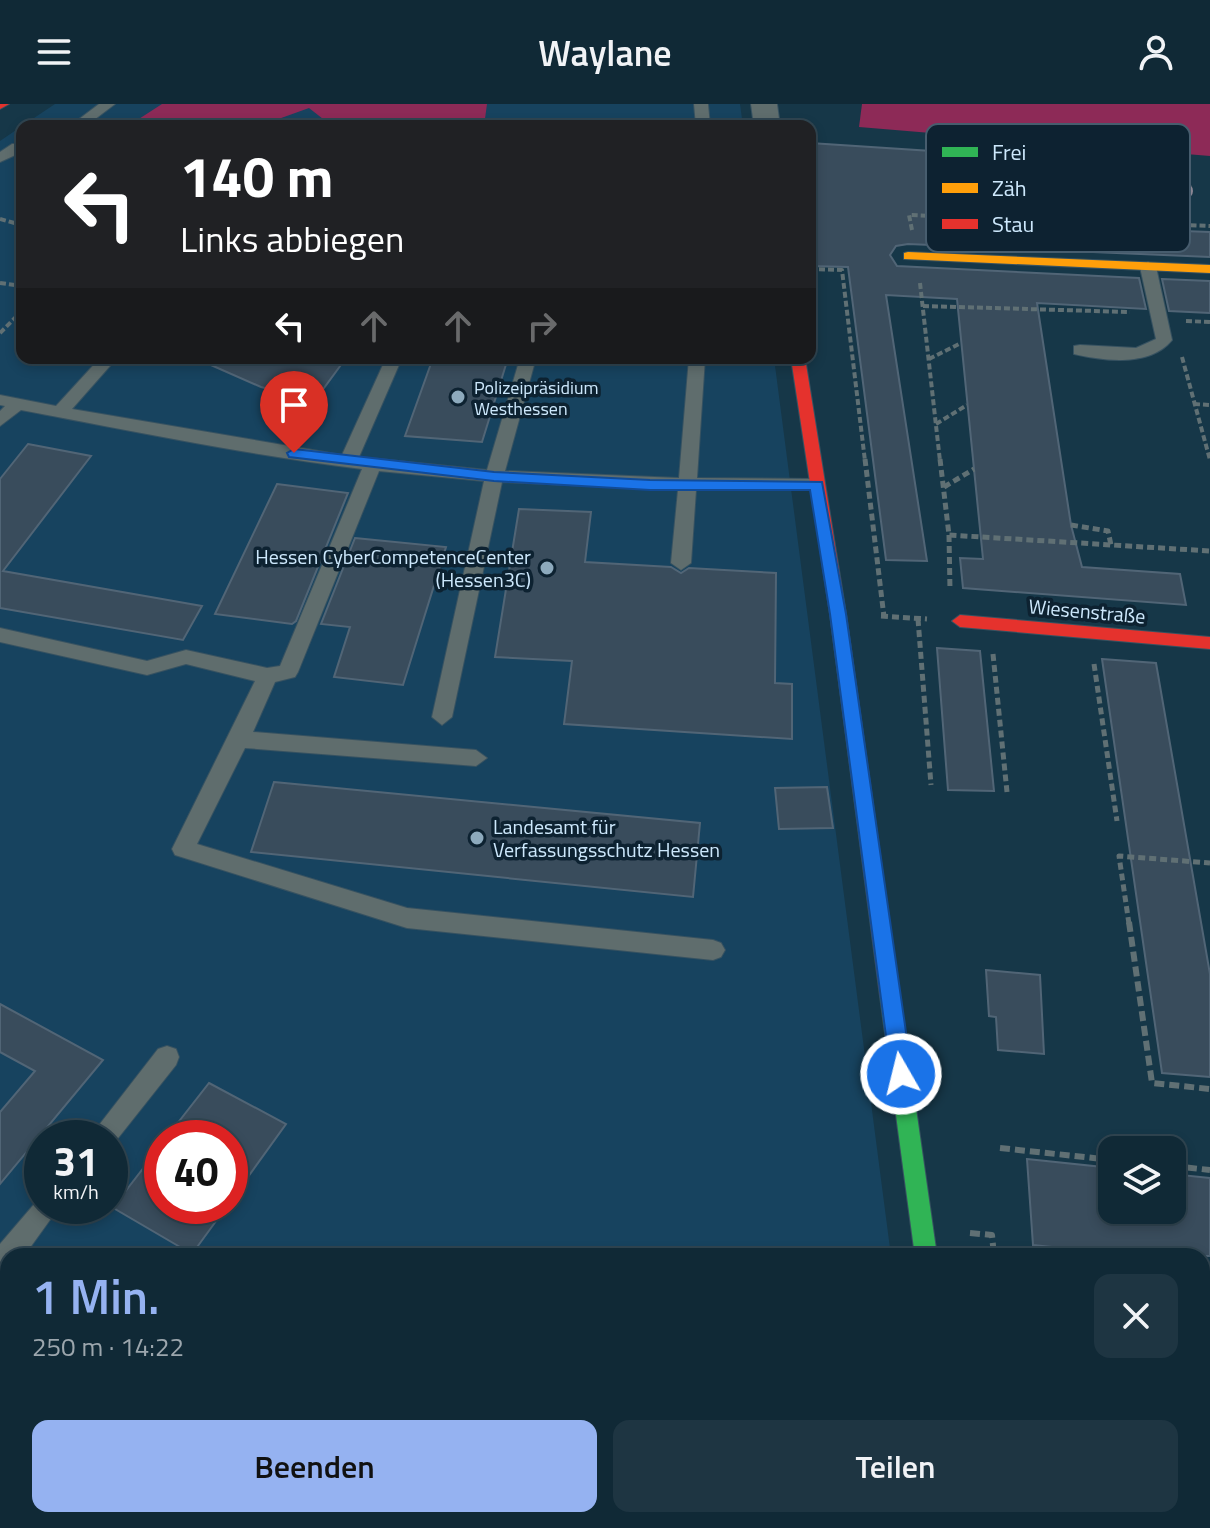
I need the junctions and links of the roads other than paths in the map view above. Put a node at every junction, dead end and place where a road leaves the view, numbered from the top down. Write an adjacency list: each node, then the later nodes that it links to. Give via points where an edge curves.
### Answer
1 (108, 104): 2 (lane)
2 (85, 120)
3 (912, 256): 4 (street)
4 (1148, 267): 5 (street); 6 (lane, via 1165,334 1154,349)
5 (1210, 269)
6 (1080, 350)
7 (104, 364): 13 (lane)
8 (391, 364): 15 (lane)
9 (526, 364): 17 (lane)
10 (697, 364): 18 (lane)
11 (799, 364): 19 (street)
12 (9, 402): 13 (lane); 14 (lane)
13 (58, 414): 15 (lane)
14 (0, 421)
15 (348, 461): 16 (lane)
16 (373, 465): 17 (lane); 24 (lane, via 288,672)
17 (494, 477): 18 (lane); 25 (lane)
18 (687, 485): 19 (lane); 20 (lane)
19 (816, 485): 33 (street)
20 (681, 563)
21 (956, 621): 23 (street, Wiesenstraße)
22 (0, 635): 24 (lane, via 147,668 186,657)
23 (1210, 643)
24 (267, 676): 26 (lane)
25 (442, 717)
26 (239, 739): 27 (lane); 28 (lane, via 183,849 407,918)
27 (476, 758)
28 (713, 950)
29 (167, 1057): 30 (lane)
30 (116, 1120)
31 (33, 1224): 32 (lane)
32 (14, 1248)
33 (925, 1248)

